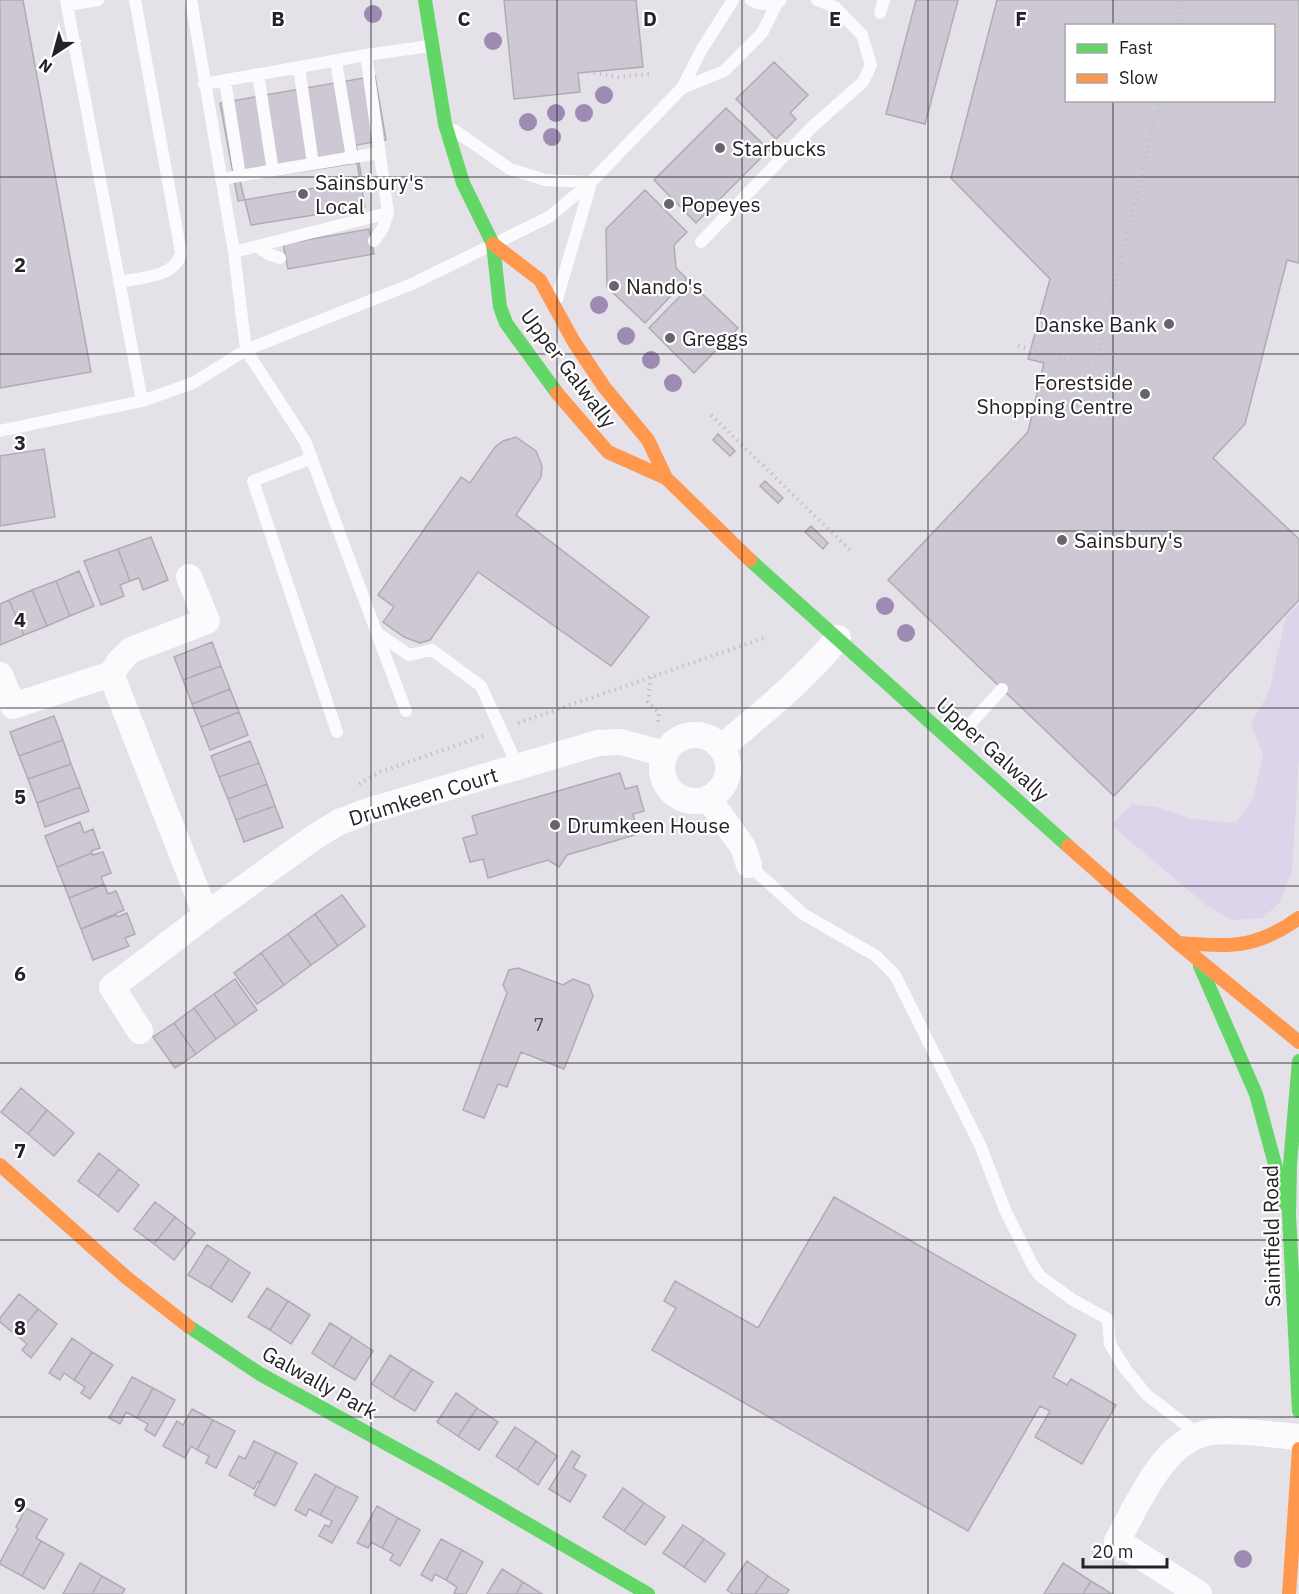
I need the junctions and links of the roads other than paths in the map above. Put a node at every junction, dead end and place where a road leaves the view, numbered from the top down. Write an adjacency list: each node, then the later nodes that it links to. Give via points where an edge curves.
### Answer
1 (98, 0): 9 (lane)
2 (135, 0): 35 (lane, via 181,253 174,267 165,272)
3 (191, 0): 18 (lane)
4 (733, 0): 19 (lane)
5 (751, 0): 8 (lane, via 758,4)
6 (816, 0): 30 (lane, via 835,8 862,35 871,65 863,82 806,134)
7 (884, 0): 11 (lane)
8 (779, 1): 19 (lane, via 762,33 724,71)
9 (67, 2): 35 (lane)
10 (428, 3): 12 (street, Upper Galwally)
11 (880, 13)
12 (431, 46): 13 (lane); 20 (street, Upper Galwally)
13 (366, 55): 14 (lane); 21 (lane)
14 (336, 61): 15 (lane); 22 (lane)
15 (299, 67): 16 (lane); 23 (lane)
16 (258, 74): 17 (lane); 24 (lane)
17 (225, 80): 18 (lane); 25 (lane)
18 (204, 84): 26 (lane)
19 (682, 88): 27 (lane)
20 (445, 124): 27 (lane, via 510,169 545,180); 31 (street, Upper Galwally, via 463,183)
21 (380, 153): 22 (lane); 28 (lane)
22 (352, 158): 23 (lane)
23 (313, 164): 24 (lane)
24 (273, 171): 25 (lane)
25 (240, 176): 26 (lane)
26 (221, 179): 33 (lane)
27 (591, 182): 31 (lane, via 549,217); 36 (lane)
28 (388, 213): 29 (lane); 32 (lane)
29 (374, 241)
30 (701, 242)
31 (493, 244): 36 (street, Upper Galwally, via 540,280); 37 (lane, via 412,284); 41 (street, Upper Galwally, via 500,307 506,323 552,386 608,452)
32 (257, 246): 33 (lane); 34 (lane)
33 (234, 252): 37 (lane)
34 (280, 258)
35 (119, 282): 38 (lane)
36 (555, 308): 41 (street, Upper Galwally, via 604,387 648,441)
37 (246, 350): 38 (lane, via 193,383); 40 (lane)
38 (142, 400): 39 (lane)
39 (0, 431)
40 (312, 458): 43 (lane); 49 (lane, via 253,481)
41 (666, 478): 44 (street, Upper Galwally, via 726,538)
42 (189, 577): 45 (street, via 207,621 131,650)
43 (377, 633): 48 (lane); 53 (lane, via 409,655 432,651 481,686)
44 (838, 638): 50 (street, Upper Galwally); 51 (street, via 791,688)
45 (111, 674): 46 (street, via 13,706); 56 (street)
46 (0, 675)
47 (1002, 689): 50 (lane)
48 (406, 711)
49 (337, 732)
50 (954, 742): 58 (street, Upper Galwally)
51 (721, 748): 52 (street, via 703,736 692,735 672,745); 54 (street, via 726,757 727,777)
52 (665, 754): 53 (street, Drumkeen Court, via 621,742 598,743); 54 (street, via 663,774 672,791 689,800)
53 (518, 766): 56 (street, Drumkeen Court, via 339,822)
54 (708, 798): 55 (street, via 742,847)
55 (749, 865): 68 (lane, via 803,914 870,952 895,975 980,1145 1006,1212 1033,1266 1040,1276 1073,1300 1108,1319 1110,1344 1126,1370 1147,1395)
56 (206, 915): 60 (street, Drumkeen Court, via 111,987)
57 (1299, 918): 58 (street, via 1271,936 1239,947)
58 (1178, 943): 59 (street, Upper Galwally)
59 (1197, 959): 61 (street, Upper Galwally); 64 (street, via 1256,1094)
60 (140, 1031)
61 (1299, 1042)
62 (1299, 1061): 64 (street, Saintfield Road)
63 (0, 1165): 71 (street, Galwally Park, via 127,1278 251,1368)
64 (1288, 1215): 66 (street, Saintfield Road)
65 (1299, 1268): 66 (street)
66 (1292, 1307): 67 (street, Saintfield Road)
67 (1299, 1411)
68 (1199, 1435): 69 (street, via 1214,1432); 72 (street, via 1170,1453 1117,1541)
69 (1299, 1437)
70 (1299, 1449): 73 (street)
71 (648, 1594)
72 (1200, 1594)
73 (1289, 1594)

